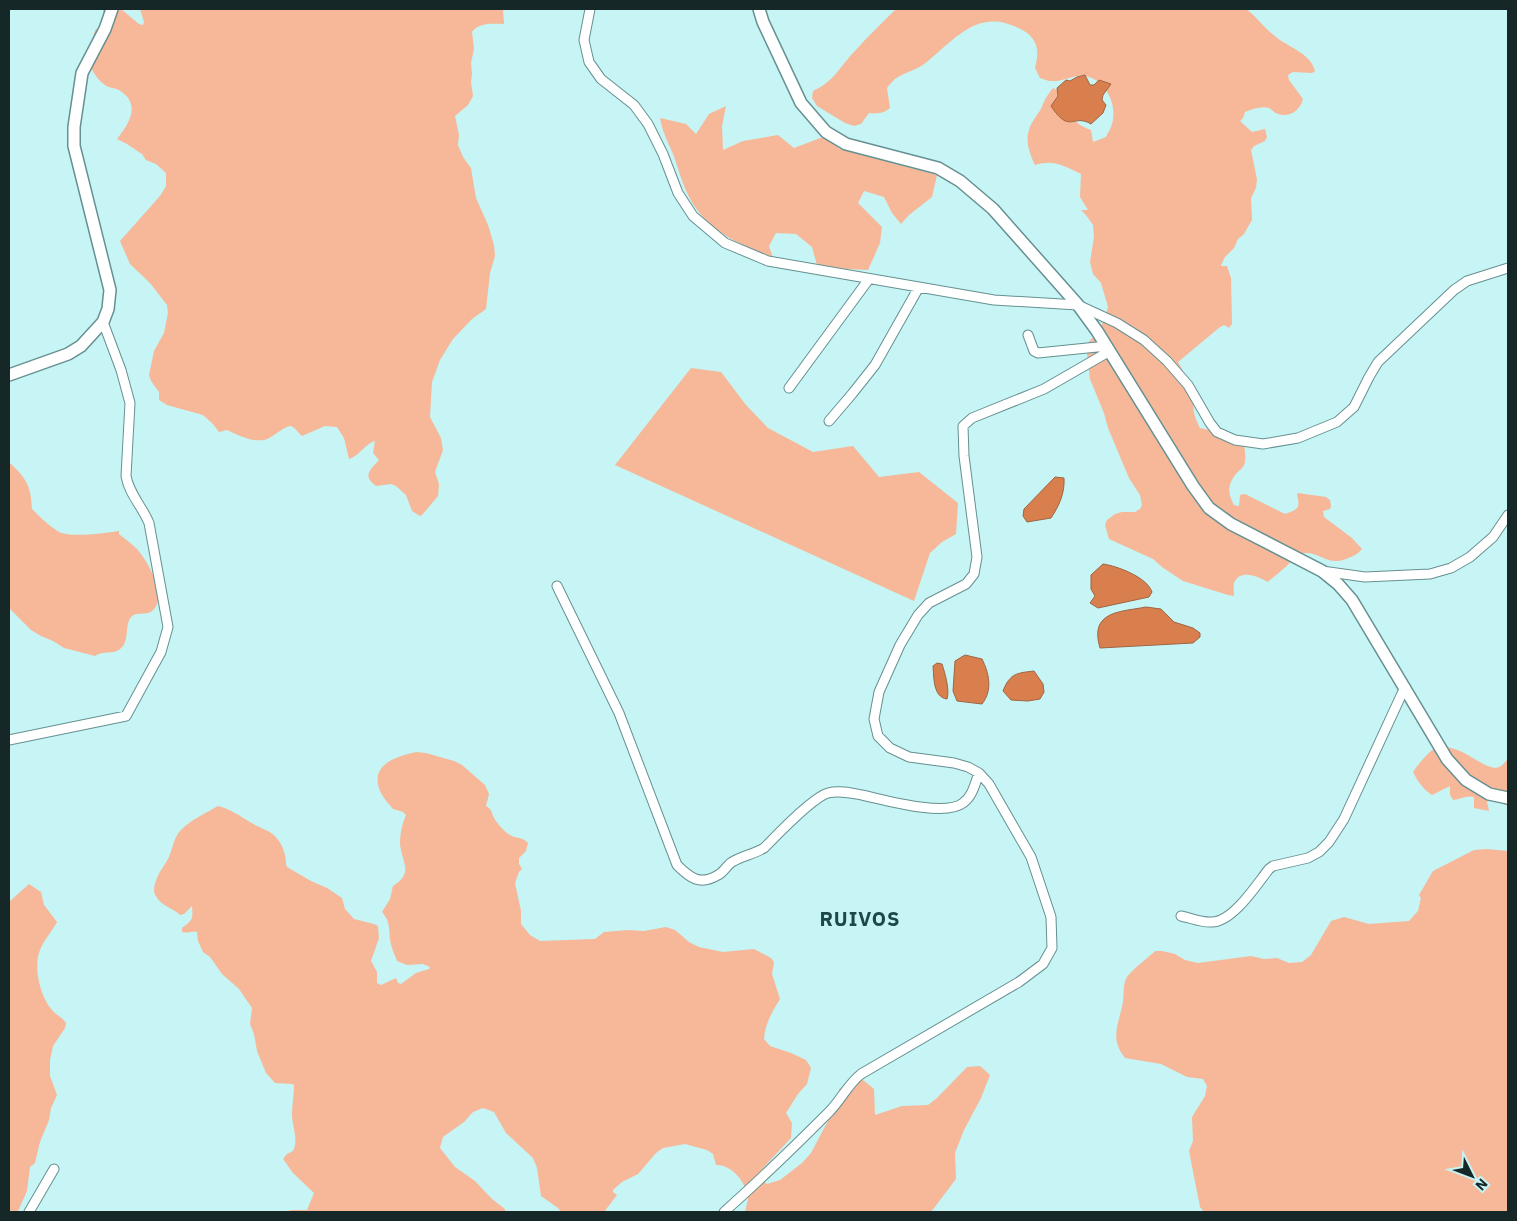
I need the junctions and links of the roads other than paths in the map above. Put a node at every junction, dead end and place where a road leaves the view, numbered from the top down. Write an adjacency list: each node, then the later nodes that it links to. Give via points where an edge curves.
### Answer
1 (112, 9): 8 (street, via 82,73 74,128 74,146 110,290)
2 (590, 9): 5 (street, via 584,40 589,62 601,79 634,105 648,124 678,193 693,216 725,243 768,261)
3 (759, 9): 7 (street, via 801,103 826,132 846,144 938,168 960,181 993,209)
4 (1508, 268): 7 (street, via 1466,280 1454,290 1378,362 1354,407 1337,422 1298,438 1263,444 1235,440 1217,432 1188,385 1144,340)
5 (870, 279): 6 (street); 12 (street)
6 (919, 287): 7 (street, via 994,300); 13 (street, via 875,365)
7 (1078, 305): 10 (street)
8 (103, 322): 11 (street, via 81,346 68,354); 18 (street, via 130,403 127,486 149,523 168,627 161,652 126,716)
9 (1028, 335): 10 (street, via 1034,351 1038,353)
10 (1108, 348): 15 (street, via 1209,508 1231,524); 19 (street, via 1044,389 972,418 963,426 977,557 974,574 966,584 929,603 918,615 900,645 879,692 874,719 878,736 890,748 909,757 954,763)
11 (9, 375)
12 (789, 388)
13 (829, 421)
14 (1508, 515): 15 (street, via 1492,538 1470,557 1430,574 1365,577)
15 (1322, 570): 17 (street, via 1352,600)
16 (557, 586): 19 (street, via 619,713 678,865 697,880 719,875 732,862 764,848 812,802 828,793 846,792 934,809 951,808 963,804 972,793)
17 (1404, 687): 20 (street, via 1447,759 1466,780 1489,794); 21 (street, via 1344,819 1329,842 1308,858 1273,866 1236,909 1218,922)
18 (9, 740)
19 (979, 773): 24 (street, via 989,784 1031,858 1051,917 1052,948 1043,964 1019,982 861,1074 831,1110)
20 (1508, 798)
21 (1181, 916)
22 (54, 1169): 23 (street)
23 (29, 1212)
24 (724, 1212)

